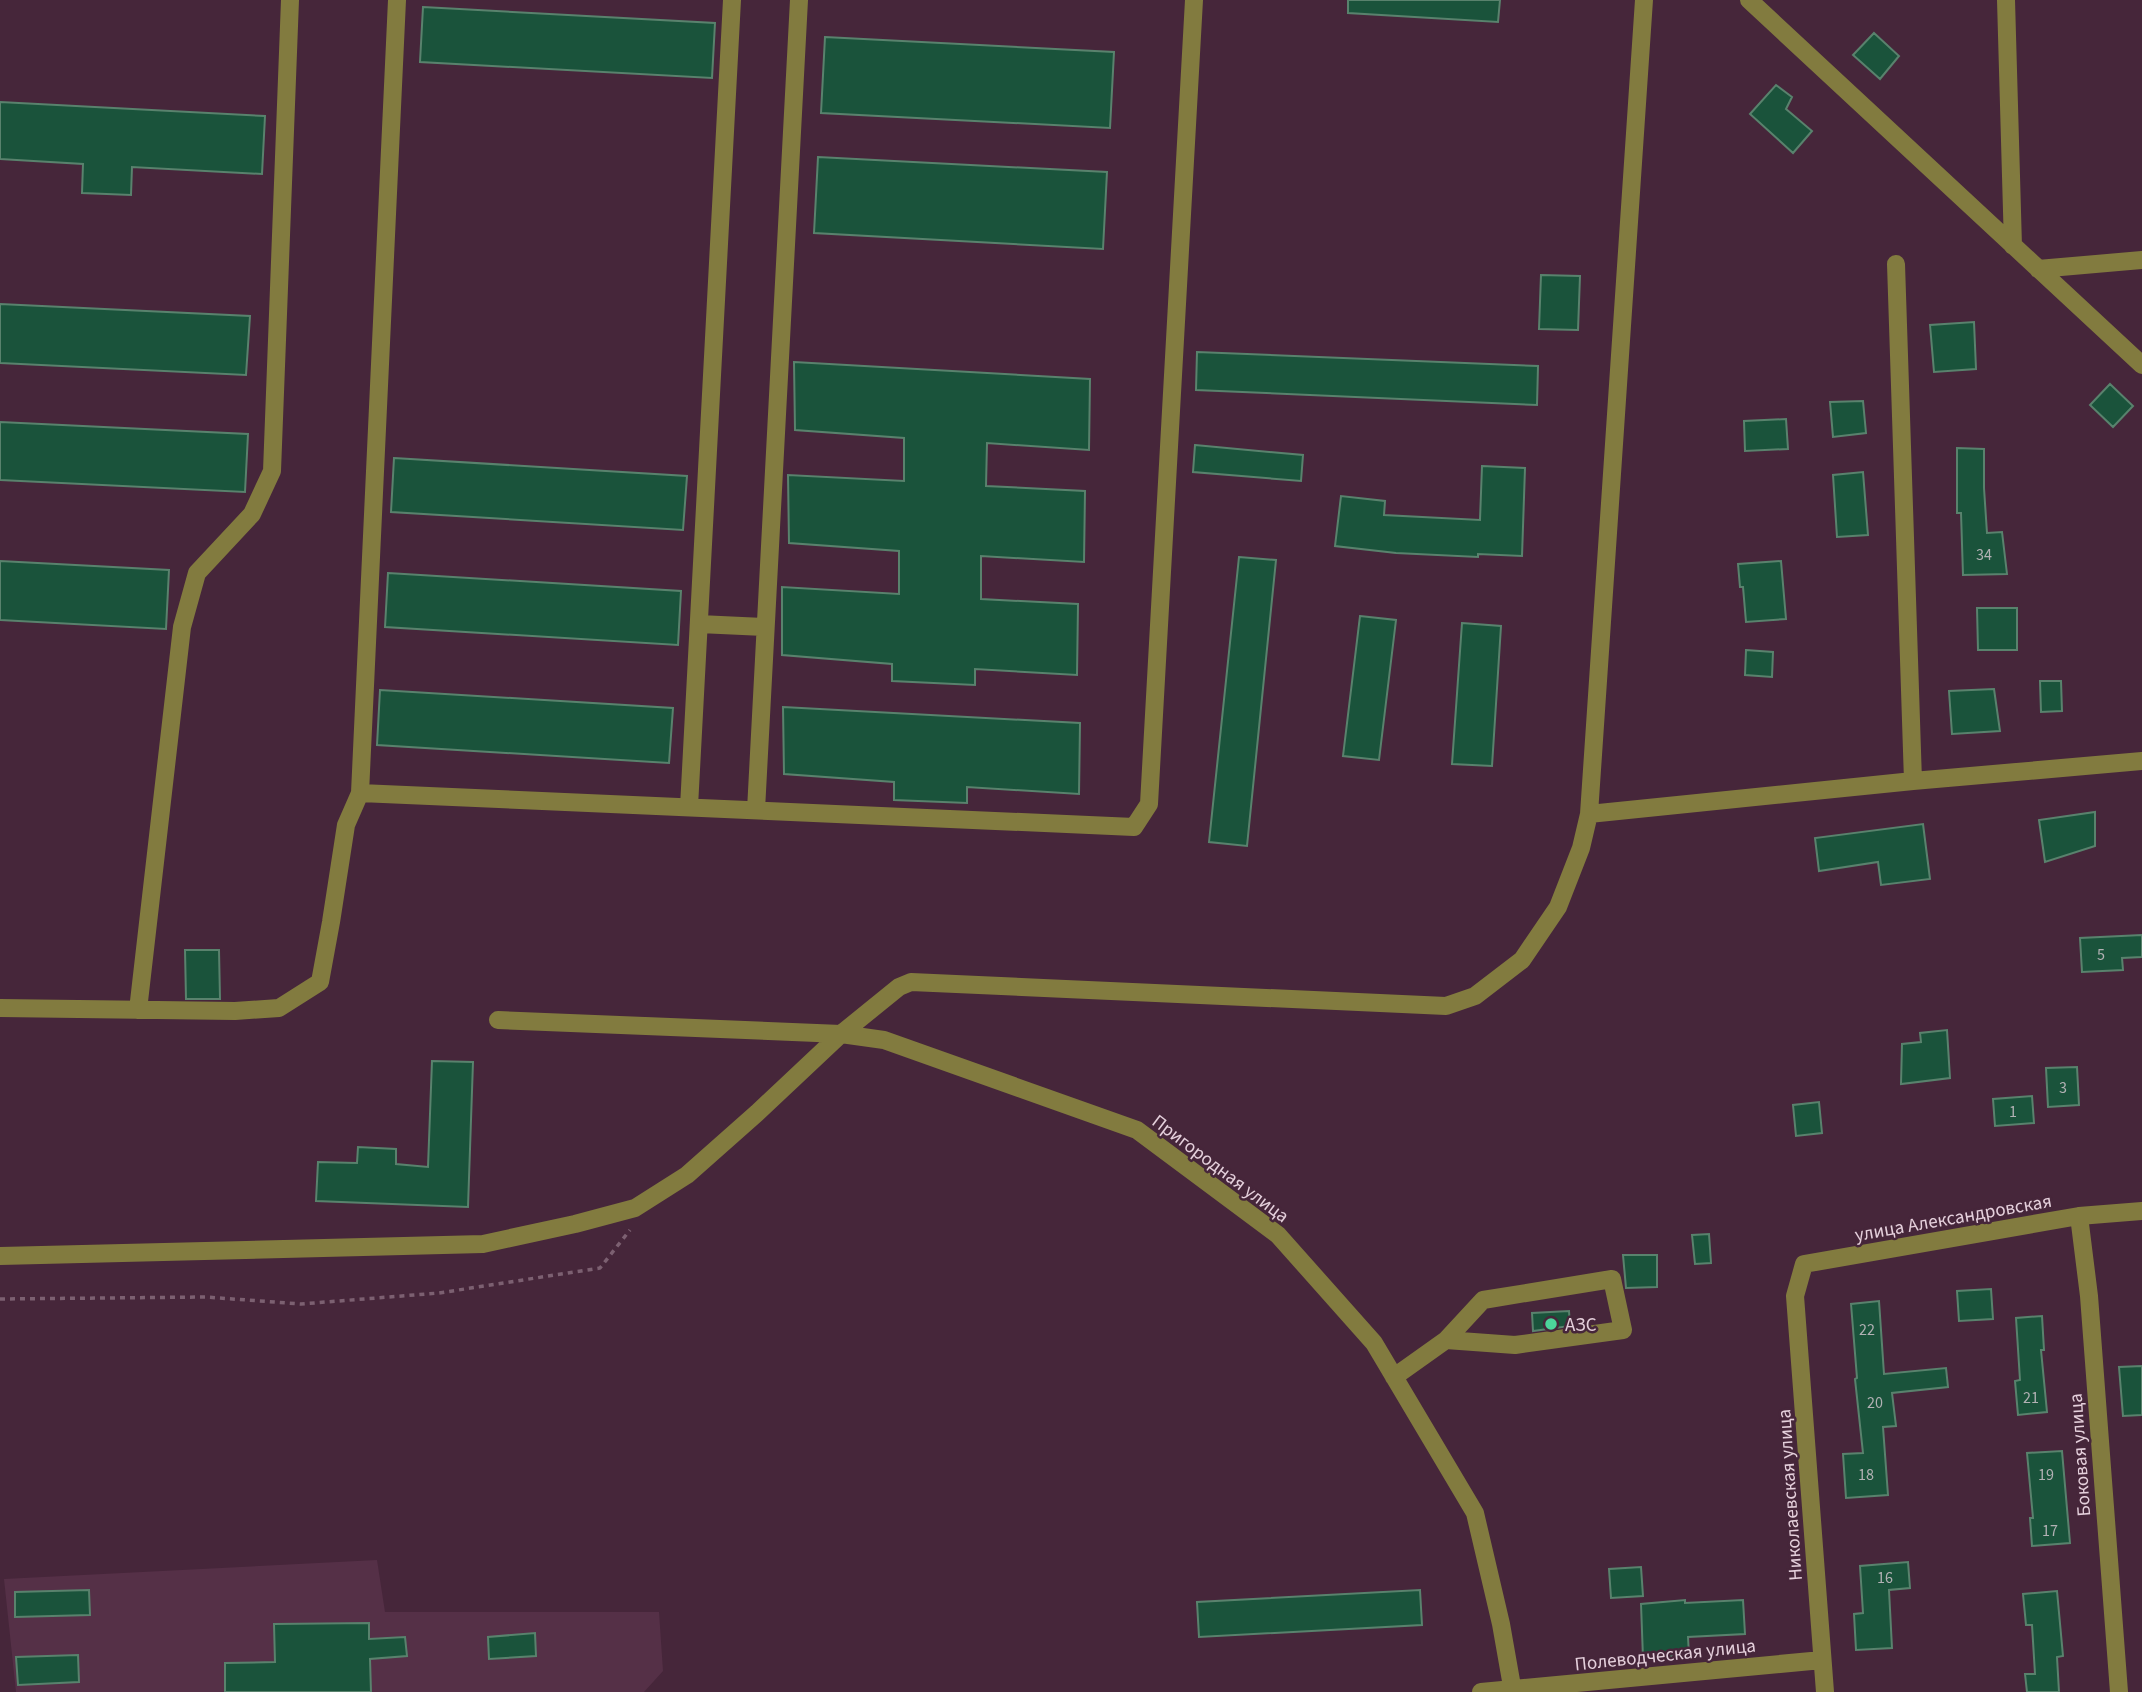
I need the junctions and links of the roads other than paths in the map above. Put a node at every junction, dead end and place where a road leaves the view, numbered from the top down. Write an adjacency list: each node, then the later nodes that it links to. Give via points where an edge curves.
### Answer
1 (290, 0): 23 (street, via 272,471 252,514 197,573 182,627)
2 (397, 0): 18 (street)
3 (732, 0): 14 (street)
4 (799, 0): 15 (street)
5 (1194, 0): 20 (street, via 1149,804 1134,827)
6 (1644, 0): 21 (street)
7 (1749, 0): 9 (street)
8 (2007, 0): 9 (street)
9 (2014, 246): 12 (street)
10 (2142, 260): 12 (street)
11 (1896, 264): 17 (street)
12 (2038, 269): 13 (street)
13 (2142, 365)
14 (699, 624): 15 (street); 19 (street)
15 (765, 627): 20 (street)
16 (2142, 761): 17 (street)
17 (1913, 781): 21 (street)
18 (360, 793): 19 (street); 23 (street, via 345,825 320,982 279,1008)
19 (689, 807): 20 (street)
20 (755, 810)
21 (1590, 814): 25 (street, via 1558,907 1522,960 1475,996 1446,1006 911,982)
22 (0, 1008): 23 (street)
23 (138, 1010)
24 (498, 1020): 25 (street, Пригородная улица)
25 (841, 1034): 28 (street, via 687,1175 635,1209 483,1244); 31 (street, Пригородная улица, via 884,1040 1137,1130 1278,1235 1374,1343)
26 (2142, 1211): 27 (street, улица Александровская)
27 (2079, 1216): 29 (street, улица Александровская, via 1804,1264); 36 (street, Боковая улица)
28 (0, 1256)
29 (1795, 1296): 32 (street, Николаевская улица)
30 (1446, 1340): 30 (street, via 1515,1345 1623,1330 1612,1279 1483,1300); 31 (street)
31 (1394, 1377): 33 (street, Пригородная улица, via 1475,1513)
32 (1822, 1660): 33 (street, Полеводческая улица); 35 (street, Николаевская улица)
33 (1513, 1691): 34 (street, Полеводческая улица)
34 (1481, 1692)
35 (1825, 1692)
36 (2119, 1692)

